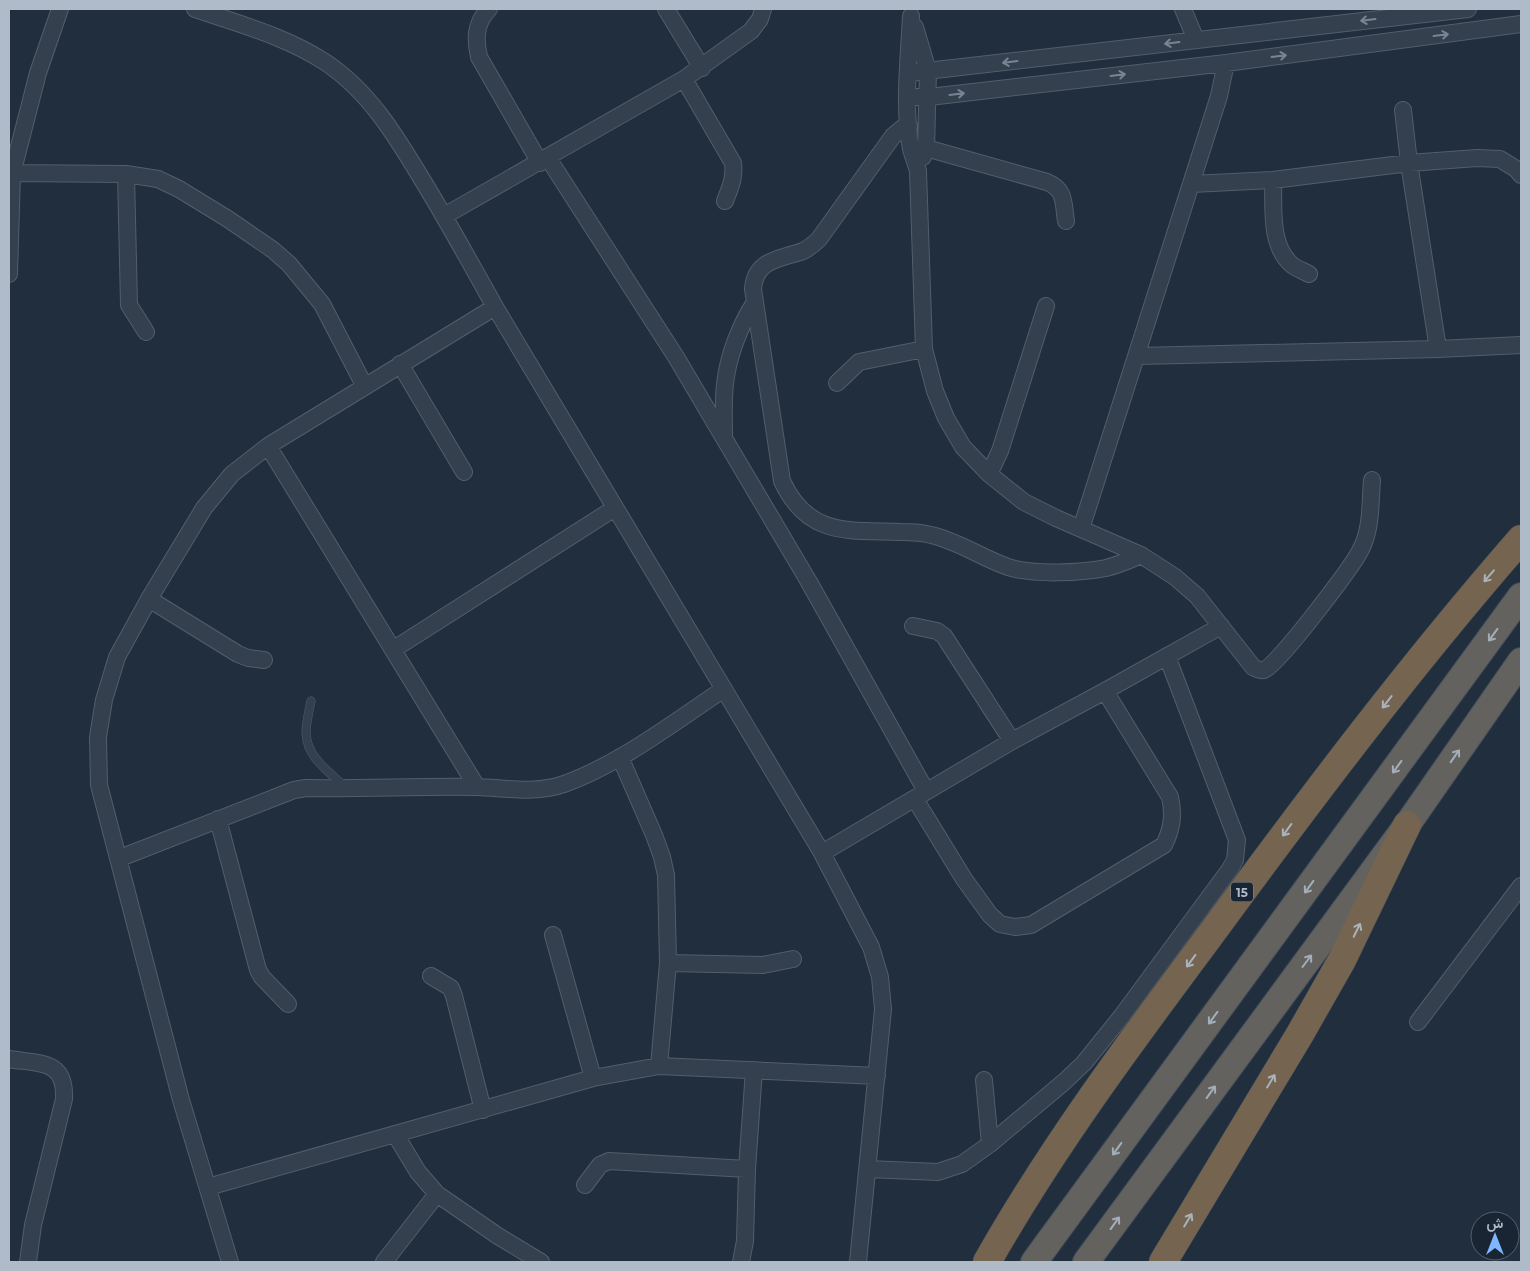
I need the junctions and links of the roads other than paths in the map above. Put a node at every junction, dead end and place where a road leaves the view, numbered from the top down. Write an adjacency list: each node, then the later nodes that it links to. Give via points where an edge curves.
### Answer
1 (60, 9): 23 (street)
2 (195, 9): 29 (street, via 286,41 343,75 390,127)
3 (489, 9): 21 (street, via 477,29 479,57)
4 (666, 9): 12 (street)
5 (763, 9): 12 (street, via 751,31)
6 (1183, 9): 10 (street)
7 (1468, 9): 10 (street, one-way to 10)
8 (910, 12): 13 (street); 14 (street)
9 (1521, 24): 11 (street, one-way to 9)
10 (1196, 40): 13 (street, one-way to 13)
11 (1226, 63): 16 (street, one-way to 11); 27 (street)
12 (702, 68): 15 (street)
13 (928, 71): 14 (street); 16 (street)
14 (909, 73): 17 (street)
15 (684, 80): 21 (street); 28 (street, via 733,163 733,182)
16 (929, 97): 17 (street); 20 (street)
17 (908, 98): 19 (street)
18 (1403, 110): 22 (street)
19 (909, 126): 20 (street); 33 (street, via 893,136 811,247 778,258 760,272 754,280)
20 (919, 148): 30 (street, via 1056,186 1061,191); 38 (street)
21 (544, 160): 29 (street); 44 (street, via 676,357)
22 (1409, 163): 25 (street, via 1500,159 1516,168); 26 (street); 39 (street)
23 (10, 173): 24 (street); 31 (street)
24 (126, 174): 36 (street, via 129,305); 43 (street, via 158,179 179,189 228,219 289,264 322,304)
25 (1521, 175)
26 (1273, 180): 27 (street); 32 (street, via 1276,239 1280,250 1294,266)
27 (1192, 184): 40 (street)
28 (725, 201)
29 (444, 216): 35 (street)
30 (1066, 221)
31 (9, 274)
32 (1309, 274)
33 (755, 302): 44 (street, via 745,317 727,370); 52 (street, via 782,481 792,499 810,518 825,526 850,530 929,534 1008,567 1033,572 1103,569)
34 (1046, 306): 47 (street, via 1000,451)
35 (495, 307): 41 (street); 49 (street)
36 (146, 332)
37 (1521, 345): 39 (street)
38 (924, 349): 42 (street, via 859,362); 47 (street, via 946,418 964,447)
39 (1438, 349): 40 (street)
40 (1138, 356): 50 (street)
41 (400, 364): 43 (street); 46 (street)
42 (837, 383)
43 (364, 385): 45 (street)
44 (724, 438): 68 (street, via 814,591)
45 (268, 446): 54 (street, via 232,474 204,508); 57 (street)
46 (464, 472)
47 (989, 474): 50 (street, via 1024,502)
48 (1372, 480): 56 (street, via 1369,524 1360,551 1291,644 1269,666 1264,670 1253,668)
49 (615, 508): 57 (street); 61 (street)
50 (1081, 529): 52 (street)
51 (1521, 539): 100 (highway, 15, one-way to 100, via 1462,607 1293,822 1105,1078 1009,1223)
52 (1141, 555): 56 (street, via 1175,576 1197,596)
53 (1521, 596): 101 (highway, one-way to 101)
54 (149, 599): 59 (street, via 238,654); 72 (street, via 117,657 104,700 98,737 99,786)
55 (913, 626): 64 (street, via 944,636)
56 (1221, 626): 58 (street)
57 (394, 649): 66 (street)
58 (1167, 656): 62 (street); 88 (street, via 1237,840 1235,860 1084,1063)
59 (264, 660)
60 (1521, 661): 70 (highway, one-way to 60)
61 (724, 689): 65 (street); 71 (street)
62 (1105, 691): 64 (street); 68 (street, via 1170,797 1172,822 1169,835 1164,845 1031,925 1014,927 1000,924 990,915 964,879)
63 (311, 701): 67 (lane, via 306,732 308,750)
64 (1012, 741): 68 (street)
65 (620, 758): 66 (street, via 589,774 553,786 524,789); 76 (street, via 662,858 666,876)
66 (477, 787): 67 (street)
67 (347, 789): 69 (street, via 294,790)
68 (920, 795): 71 (street)
69 (218, 819): 72 (street); 78 (street, via 258,970)
70 (1407, 825): 102 (highway, one-way to 70); 103 (highway, one-way to 70, via 1342,960)
71 (822, 853): 83 (street, via 871,947 880,977 883,1009)
72 (120, 858): 92 (street, via 181,1100)
73 (1521, 886): 79 (street)
74 (553, 935): 84 (street)
75 (793, 959): 76 (street, via 763,965)
76 (668, 963): 81 (street)
77 (431, 976): 86 (street, via 451,988)
78 (288, 1004)
79 (1418, 1022)
80 (9, 1059): 94 (street, via 53,1067 65,1084 33,1225)
81 (659, 1066): 82 (street); 84 (street)
82 (754, 1070): 83 (street); 89 (street)
83 (877, 1076): 90 (street)
84 (593, 1078): 86 (street)
85 (984, 1080): 88 (street)
86 (483, 1110): 87 (street)
87 (395, 1134): 92 (street); 93 (street, via 418,1172)
88 (990, 1144): 90 (street, via 962,1164 938,1172)
89 (748, 1169): 91 (street, via 609,1161 600,1165); 98 (street)
90 (868, 1169): 99 (street)
91 (585, 1185)
92 (208, 1187): 95 (street)
93 (437, 1194): 96 (street); 97 (street)
94 (28, 1262)
95 (230, 1262)
96 (384, 1262)
97 (541, 1262)
98 (741, 1262)
99 (858, 1262)
100 (987, 1262)
101 (1034, 1262)
102 (1086, 1262)
103 (1163, 1262)

